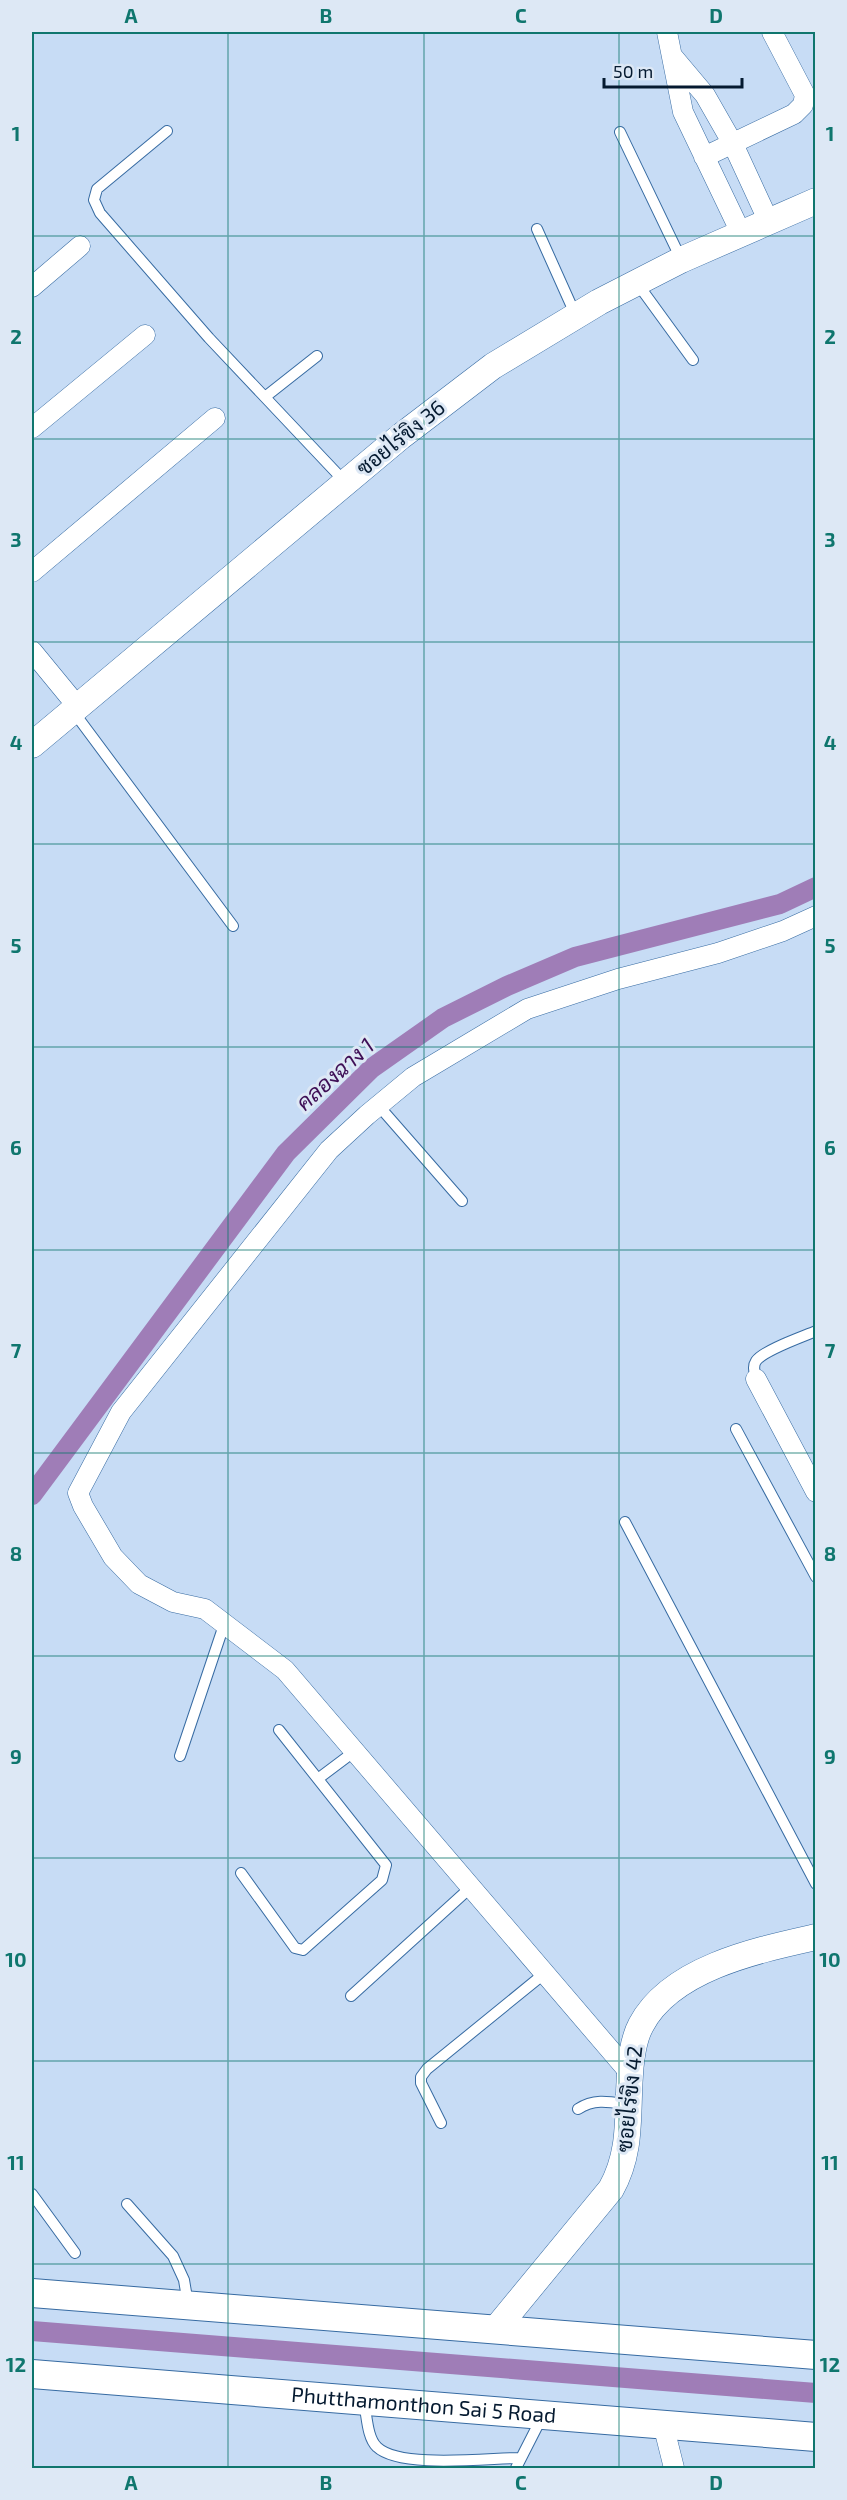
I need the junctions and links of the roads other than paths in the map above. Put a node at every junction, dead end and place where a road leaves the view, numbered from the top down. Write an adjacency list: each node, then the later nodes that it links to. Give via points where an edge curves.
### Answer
1 (667, 32): 3 (street)
2 (772, 32): 6 (street, via 804,95 803,105 794,114)
3 (671, 55): 6 (street, via 705,95); 7 (street, via 683,112)
4 (167, 131): 20 (lane, via 97,189 94,200 100,213)
5 (620, 132): 13 (lane)
6 (733, 144): 7 (street); 9 (street)
7 (704, 157): 11 (street)
8 (816, 201): 9 (street, ซอยไร่ขิง 36)
9 (769, 222): 11 (street, ซอยไร่ขิง 36)
10 (537, 229): 16 (lane)
11 (741, 233): 13 (street, ซอยไร่ขิง 36)
12 (80, 246): 15 (street)
13 (681, 260): 14 (street, ซอยไร่ขิง 36)
14 (636, 283): 16 (street, ซอยไร่ขิง 36); 19 (lane)
15 (32, 287)
16 (576, 316): 23 (street, ซอยไร่ขิง 36, via 493,366)
17 (145, 335): 22 (street)
18 (317, 356): 20 (lane)
19 (693, 360)
20 (265, 397): 23 (lane)
21 (215, 418): 24 (street)
22 (32, 428)
23 (346, 483): 26 (street, ซอยไร่ขิง 36)
24 (32, 572)
25 (32, 651): 26 (street)
26 (76, 709): 27 (street, ซอยไร่ขิง 36); 29 (lane)
27 (32, 745)
28 (816, 916): 30 (street, via 718,953 618,979 527,1009 423,1071)
29 (233, 926)
30 (378, 1105): 31 (lane); 38 (street, via 329,1150 121,1412 80,1485 80,1500 98,1533 113,1557 139,1584 173,1602 205,1609)
31 (462, 1201)
32 (816, 1331): 33 (lane, via 756,1361)
33 (756, 1379): 35 (street)
34 (736, 1429): 37 (lane)
35 (813, 1481)
36 (625, 1522): 44 (lane)
37 (816, 1577)
38 (225, 1622): 40 (street, via 285,1670); 41 (lane)
39 (279, 1730): 42 (lane)
40 (355, 1751): 42 (lane); 45 (street)
41 (180, 1756)
42 (319, 1778): 43 (lane, via 386,1865 382,1880 303,1950 295,1948)
43 (241, 1873)
44 (816, 1884)
45 (471, 1887): 47 (street); 48 (lane)
46 (816, 1937): 49 (street, ซอยไร่ขิง 42, via 743,1956 682,1983 656,2004 640,2025)
47 (545, 1973): 49 (street); 52 (lane, via 421,2077)
48 (351, 1996)
49 (630, 2073): 50 (street, ซอยไร่ขิง 42)
50 (629, 2105): 51 (lane, via 597,2101); 58 (street, ซอยไร่ขิง 42, via 625,2154 611,2189)
51 (578, 2109)
52 (441, 2123)
53 (32, 2194): 55 (lane)
54 (127, 2204): 57 (lane, via 173,2256 184,2280)
55 (75, 2253)
56 (32, 2293): 57 (main road)
57 (188, 2306): 58 (main road)
58 (495, 2330): 59 (main road)
59 (816, 2355)
60 (32, 2374): 61 (main road, Phutthamonthon Sai 5 Road)
61 (363, 2400): 62 (main road, Phutthamonthon Sai 5 Road); 66 (lane, via 377,2447 395,2456)
62 (544, 2414): 63 (main road, Phutthamonthon Sai 5 Road); 65 (lane)
63 (663, 2424): 64 (main road, Phutthamonthon Sai 5 Road); 68 (street)
64 (816, 2437)
65 (520, 2457): 66 (lane); 67 (lane)
66 (446, 2464)
67 (516, 2469)
68 (674, 2469)

